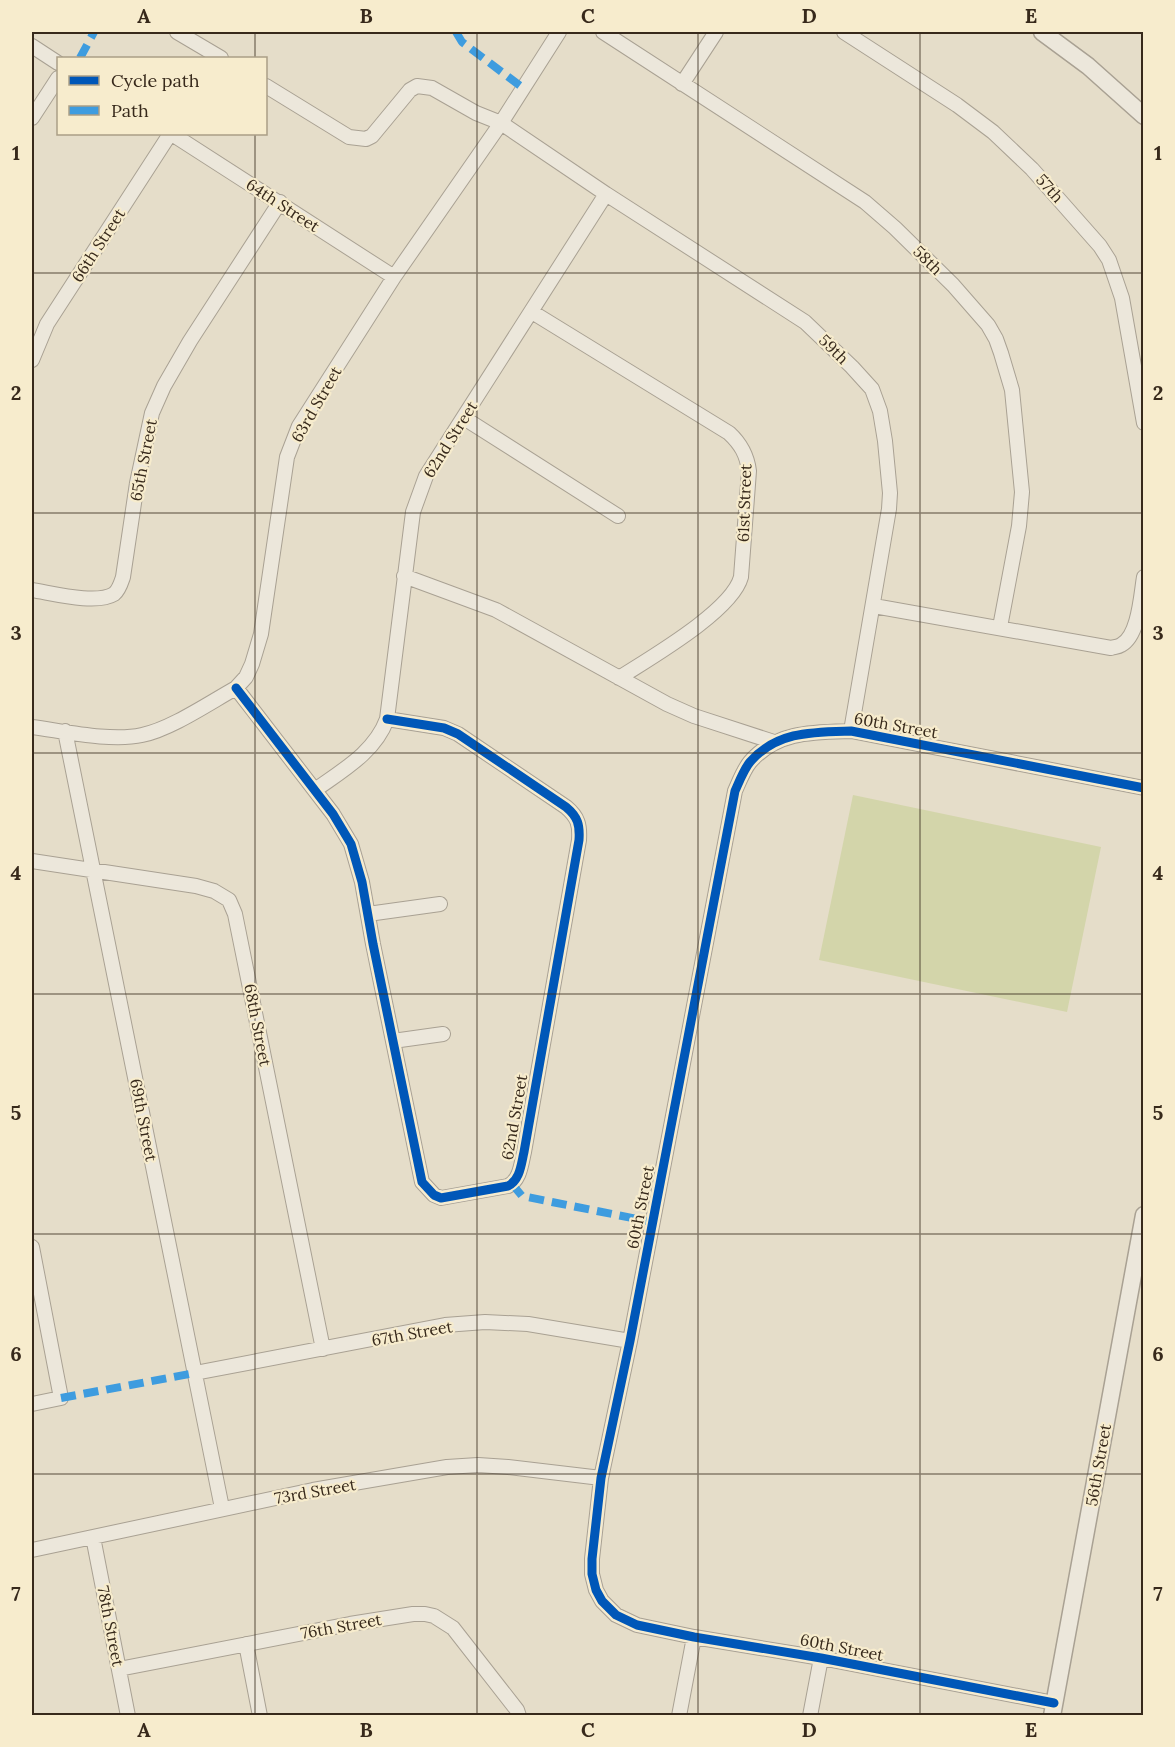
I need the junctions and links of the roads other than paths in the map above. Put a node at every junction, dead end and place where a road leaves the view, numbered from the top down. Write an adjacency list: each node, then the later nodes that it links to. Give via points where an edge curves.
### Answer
1 (177, 32): 8 (street)
2 (560, 32): 15 (street, 63rd Street)
3 (603, 32): 11 (street, 58th)
4 (716, 32): 11 (street)
5 (844, 32): 24 (street, 57th, via 993,132 1032,169 1100,246 1122,298)
6 (1042, 32): 13 (street, via 1088,66)
7 (32, 46): 9 (street)
8 (219, 57)
9 (57, 62)
10 (57, 80): 14 (street)
11 (682, 84): 30 (street, 58th, via 879,214 932,263 974,308 996,339 1012,390 1022,492)
12 (267, 87): 15 (street, 59th, via 358,139 372,136 417,86 432,88)
13 (1143, 116)
14 (32, 118)
15 (501, 123): 18 (street, 59th); 20 (street, 63rd Street)
16 (170, 135): 22 (street, 66th Street, via 47,324)
17 (173, 135): 19 (street, 64th Street)
18 (606, 194): 21 (street, 62nd Street); 29 (street, 59th, via 805,322 872,389 880,411 890,493)
19 (280, 202): 20 (street, 64th Street); 28 (street, 65th Street, via 190,341 152,413 118,589 102,598)
20 (394, 276): 32 (street, 63rd Street, via 293,441 283,480 261,634 246,677)
21 (532, 312): 23 (street, 62nd Street); 31 (street, 61st Street, via 729,433 748,460 739,586 722,606)
22 (32, 360)
23 (464, 418): 25 (street); 26 (street, 62nd Street, via 417,496)
24 (1143, 423)
25 (618, 516)
26 (404, 576): 31 (street, via 496,609); 33 (street, 62nd Street)
27 (1143, 577): 30 (street, via 1133,630 1121,645 1111,648)
28 (32, 590)
29 (874, 606): 30 (street); 36 (street, 59th)
30 (1000, 627)
31 (619, 678): 37 (street, via 694,716)
32 (236, 688): 35 (street, 63rd Street, via 157,731 142,735); 39 (street, 62nd Street)
33 (387, 719): 39 (street, 62nd Street, via 373,745); 45 (street, 62nd Street, via 458,734 575,814 580,831 524,1152 512,1184 441,1198 428,1191 422,1182)
34 (32, 726): 35 (street, 63rd Street)
35 (65, 731): 41 (street, 69th Street)
36 (851, 731): 37 (street, 60th Street, via 804,732); 38 (street, 60th Street)
37 (774, 742): 48 (street, 60th Street, via 750,762 735,791)
38 (1143, 788)
39 (315, 790): 43 (street, 62nd Street, via 351,844)
40 (32, 861): 41 (street, 68th Street)
41 (93, 870): 49 (street, 68th Street, via 196,886 229,900 235,914); 50 (street, 69th Street)
42 (440, 904): 43 (street)
43 (368, 914): 45 (street, 62nd Street)
44 (443, 1034): 45 (street)
45 (393, 1041)
46 (1143, 1215): 60 (street, 56th Street)
47 (32, 1247): 51 (street, via 61,1398)
48 (630, 1341): 49 (street, 67th Street, via 528,1324 485,1322 445,1325); 52 (street, 60th Street)
49 (323, 1349): 50 (street, 67th Street)
50 (195, 1374): 53 (street, 69th Street)
51 (32, 1404)
52 (601, 1478): 53 (street, 73rd Street, via 508,1467 447,1467); 56 (street, 60th Street, via 592,1574 602,1601 616,1615 637,1625)
53 (222, 1508): 54 (street, 73rd Street)
54 (93, 1537): 55 (street, 73rd Street); 59 (street, 78th Street)
55 (32, 1550)
56 (694, 1637): 58 (street, 60th Street); 64 (street)
57 (246, 1644): 59 (street, 76th Street); 62 (street); 63 (street, 76th Street, via 412,1614 434,1616 453,1628)
58 (821, 1658): 60 (street, 60th Street); 65 (street)
59 (119, 1669): 61 (street, 78th Street)
60 (1053, 1709)
61 (128, 1716)
62 (260, 1716)
63 (519, 1716)
64 (679, 1716)
65 (810, 1716)

